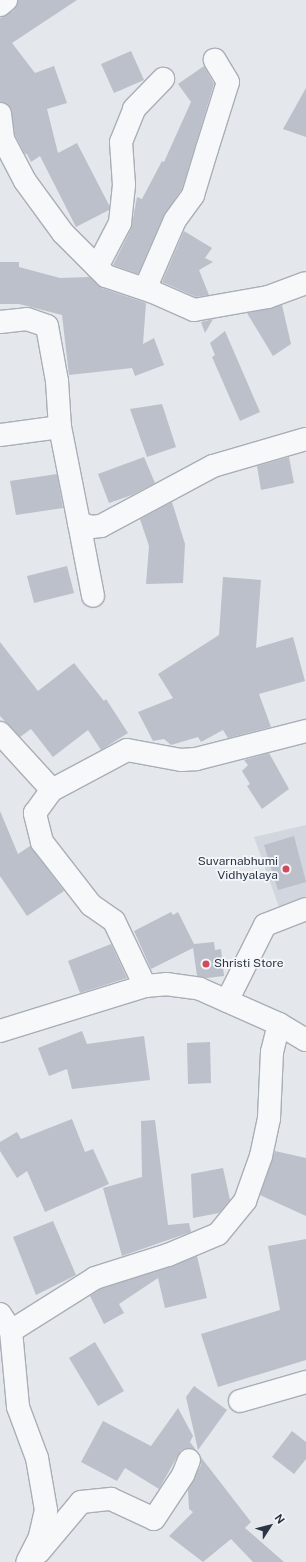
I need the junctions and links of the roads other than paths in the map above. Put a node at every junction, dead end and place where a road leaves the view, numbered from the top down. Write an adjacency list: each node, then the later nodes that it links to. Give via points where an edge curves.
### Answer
1 (6, 0): 2 (street)
2 (0, 5)
3 (214, 60): 8 (street, via 228,82 193,195 175,220)
4 (163, 79): 6 (street, via 134,109 121,142 124,185 120,223)
5 (0, 114): 6 (street, via 3,139 25,182 63,233)
6 (97, 267): 8 (street, via 106,276)
7 (306, 283): 8 (street, via 268,297 194,310)
8 (145, 289)
9 (0, 322): 10 (street, via 27,319 47,326 57,381)
10 (60, 427): 11 (street); 13 (street)
11 (0, 435)
12 (306, 439): 13 (street, via 213,466 101,526 91,527)
13 (80, 523): 14 (street)
14 (93, 596)
15 (306, 732): 17 (street, via 196,759 181,760 127,750)
16 (0, 733): 17 (street)
17 (52, 790): 19 (street, via 35,813 42,842 91,905 114,921)
18 (306, 909): 20 (street, via 265,925)
19 (145, 986): 20 (street, via 166,984 200,989); 22 (street)
20 (227, 1001): 21 (street)
21 (278, 1024): 23 (street); 24 (street, via 272,1052 269,1118 261,1156 245,1201 218,1234 168,1255 95,1278)
22 (0, 1031)
23 (306, 1040)
24 (5, 1322): 28 (street, via 18,1407 37,1458 46,1510 40,1537)
25 (306, 1382): 26 (street)
26 (240, 1401)
27 (189, 1460): 29 (street, via 183,1475 154,1519 111,1499 82,1502)
28 (27, 1562)
29 (30, 1562)

